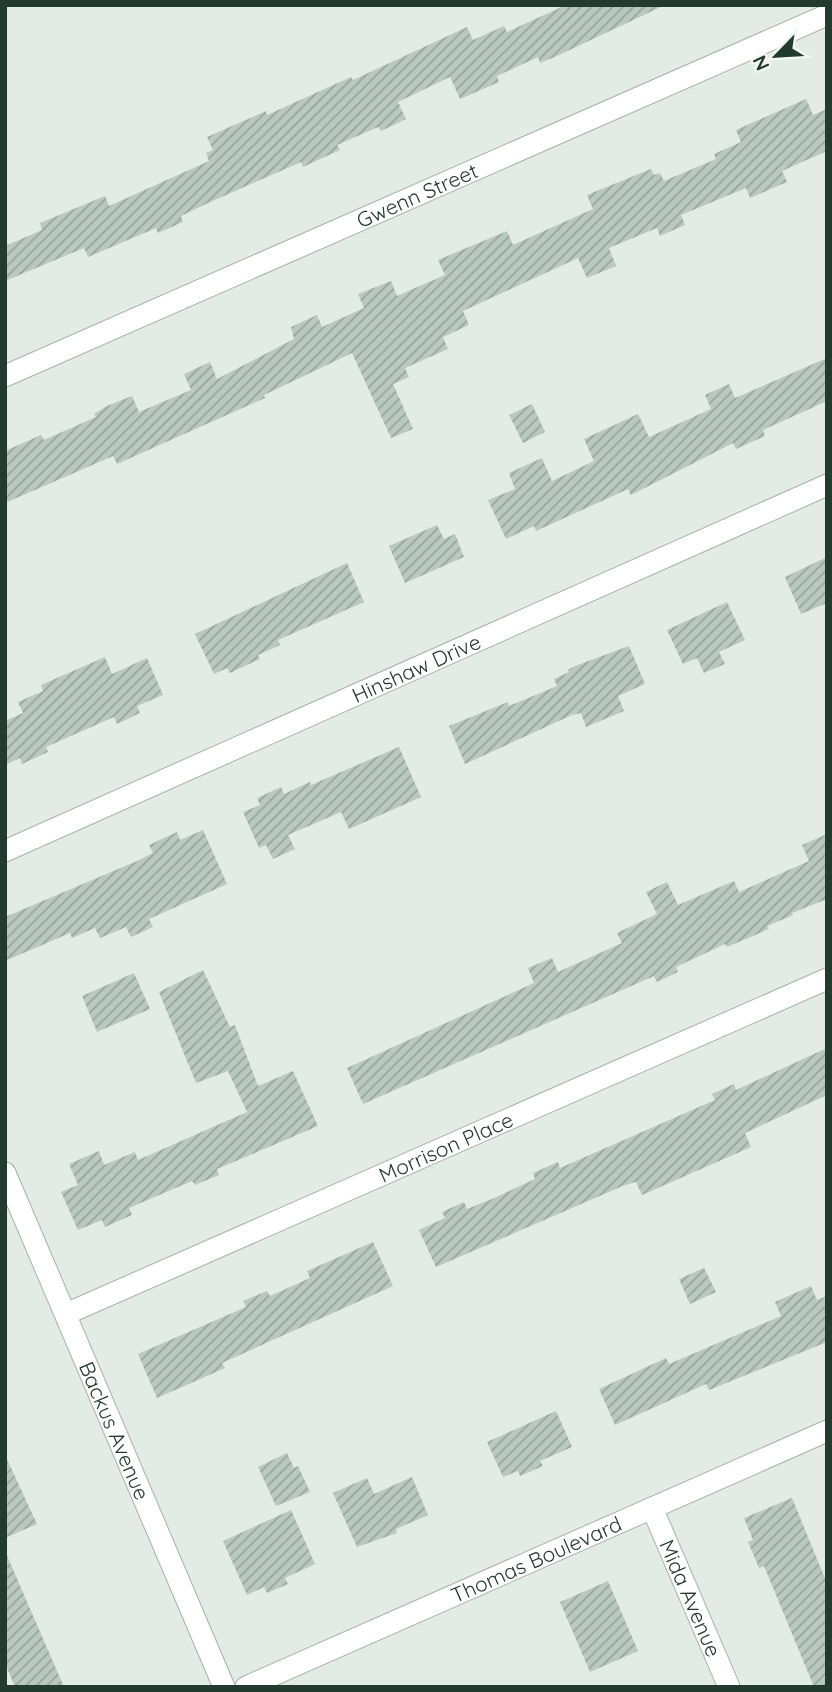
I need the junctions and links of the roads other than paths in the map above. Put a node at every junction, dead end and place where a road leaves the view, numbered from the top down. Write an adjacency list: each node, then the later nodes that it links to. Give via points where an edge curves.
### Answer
1 (827, 15): 2 (street, Gwenn Street)
2 (5, 376)
3 (827, 485): 4 (street, Hinshaw Drive)
4 (5, 851)
5 (827, 979): 7 (street, Morrison Place)
6 (5, 1173): 7 (street, Backus Avenue)
7 (66, 1314): 10 (street, Backus Avenue)
8 (827, 1431): 9 (street, Thomas Boulevard)
9 (652, 1508): 11 (street, Thomas Boulevard); 12 (street, Mida Avenue)
10 (224, 1687)
11 (246, 1687)
12 (729, 1687)

